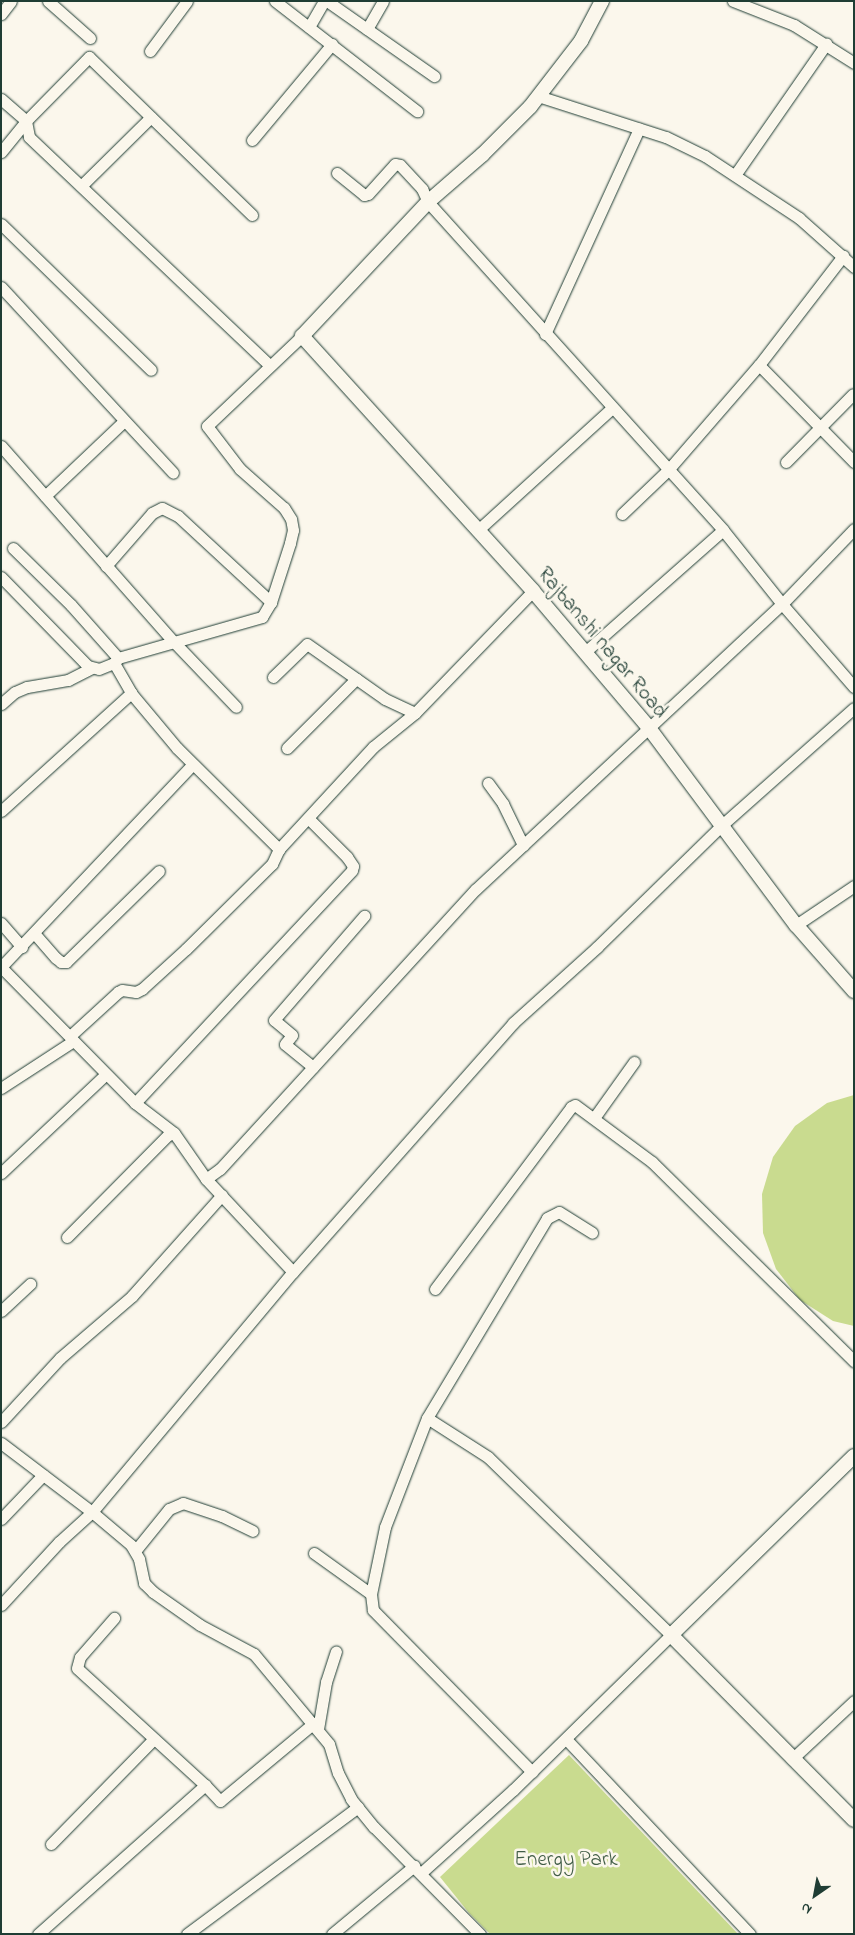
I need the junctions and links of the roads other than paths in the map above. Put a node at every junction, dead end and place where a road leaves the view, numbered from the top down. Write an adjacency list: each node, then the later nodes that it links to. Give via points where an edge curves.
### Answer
1 (11, 1): 9 (street)
2 (48, 1): 12 (street)
3 (187, 1): 15 (street)
4 (275, 1): 10 (street)
5 (326, 1): 10 (street); 11 (street)
6 (383, 1): 11 (street)
7 (602, 1): 18 (street, via 581,41)
8 (733, 1): 14 (street, via 794,25)
9 (1, 14)
10 (310, 27): 13 (street)
11 (367, 29): 17 (street)
12 (90, 38)
13 (332, 44): 20 (street); 24 (street)
14 (826, 44): 16 (street); 27 (street)
15 (150, 51)
16 (854, 63)
17 (434, 76)
18 (538, 96): 23 (street); 29 (street, via 482,156)
19 (1, 99): 22 (street)
20 (417, 111)
21 (151, 117): 22 (street, via 89,57); 28 (street); 30 (street)
22 (26, 120): 25 (street); 28 (street, via 30,137)
23 (639, 129): 27 (street, via 674,141); 35 (street)
24 (252, 140)
25 (1, 152)
26 (337, 173): 29 (street, via 364,195 395,164 422,189)
27 (735, 175): 32 (street, via 799,218)
28 (81, 186): 38 (street)
29 (428, 202): 35 (street); 36 (street)
30 (252, 215)
31 (1, 224): 39 (street)
32 (843, 256): 33 (street); 37 (street)
33 (854, 267)
34 (1, 287): 42 (street)
35 (545, 334): 41 (street)
36 (302, 336): 38 (street); 52 (street, Rajbanshi nagar Road)
37 (758, 365): 43 (street); 47 (street)
38 (270, 366): 58 (street, via 207,426 240,468 284,508 291,519 293,530)
39 (150, 370)
40 (853, 394): 43 (street)
41 (612, 408): 47 (street); 52 (street)
42 (124, 421): 48 (street); 49 (street)
43 (820, 428): 45 (street); 46 (street)
44 (1, 446): 49 (street)
45 (786, 462)
46 (854, 462)
47 (668, 470): 50 (street); 53 (street)
48 (173, 473)
49 (45, 496): 55 (street)
50 (622, 514)
51 (854, 529): 59 (street)
52 (478, 530): 57 (street, Rajbanshi nagar Road)
53 (723, 530): 59 (street); 61 (street)
54 (13, 548): 62 (street, via 71,605)
55 (106, 566): 58 (street, via 152,513 162,508 178,516); 60 (street)
56 (1, 577): 63 (street)
57 (533, 591): 61 (street, Rajbanshi nagar Road); 71 (street)
58 (272, 602): 60 (street, via 262,617)
59 (782, 604): 66 (street); 72 (street)
60 (173, 641): 62 (street); 69 (street)
61 (585, 652): 72 (street, Rajbanshi nagar Road)
62 (116, 660): 63 (street, via 99,669); 67 (street)
63 (92, 668): 68 (street, via 68,680 27,687)
64 (273, 677): 65 (street, via 307,644)
65 (356, 679): 71 (street, via 385,699); 73 (street)
66 (854, 687)
67 (131, 693): 74 (street); 76 (street)
68 (1, 704)
69 (236, 707)
70 (854, 708): 78 (street)
71 (415, 713): 77 (street, via 373,747)
72 (649, 728): 78 (street, Rajbanshi nagar Road); 79 (street)
73 (287, 748)
74 (193, 764): 80 (street); 86 (street)
75 (488, 783): 79 (street, via 503,804)
76 (1, 811)
77 (308, 818): 80 (street); 95 (street, via 347,857 352,870)
78 (722, 825): 85 (street, Rajbanshi nagar Road); 103 (street, via 598,947 513,1022)
79 (523, 845): 92 (street, via 476,889)
80 (279, 849): 90 (street, via 272,864 142,989 118,992)
81 (159, 872): 86 (street, via 66,962 56,958)
82 (854, 886): 85 (street)
83 (364, 916): 92 (street, via 274,1020 292,1035 285,1044)
84 (1, 923): 87 (street)
85 (796, 925): 89 (street, Rajbanshi nagar Road)
86 (34, 933): 87 (street)
87 (20, 949): 88 (street)
88 (3, 966): 90 (street)
89 (854, 991)
90 (75, 1034): 93 (street); 94 (street)
91 (634, 1062): 96 (street)
92 (313, 1067): 99 (street)
93 (106, 1074): 95 (street); 98 (street)
94 (1, 1088)
95 (139, 1098): 97 (street)
96 (594, 1118): 105 (street, via 577,1106 570,1108); 107 (street, via 652,1162)
97 (174, 1133): 99 (street); 102 (street, via 168,1135)
98 (1, 1173)
99 (213, 1175): 100 (street)
100 (222, 1195): 103 (street); 109 (street, via 132,1296 60,1358)
101 (592, 1233): 108 (street, via 560,1212 547,1218)
102 (67, 1237)
103 (293, 1272): 113 (street)
104 (30, 1284): 106 (street)
105 (435, 1289)
106 (1, 1311)
107 (854, 1361)
108 (427, 1418): 118 (street, via 384,1527); 121 (street, via 488,1457)
109 (1, 1422)
110 (1, 1443): 112 (street)
111 (854, 1456): 121 (street)
112 (43, 1475): 113 (street); 114 (street)
113 (92, 1512): 116 (street, via 122,1535); 119 (street, via 59,1542)
114 (1, 1519)
115 (253, 1531): 116 (street, via 182,1503 169,1509)
116 (135, 1551): 124 (street, via 141,1576 148,1588 200,1625 254,1654)
117 (314, 1553): 118 (street)
118 (371, 1594): 128 (street, via 373,1610)
119 (1, 1605)
120 (114, 1618): 126 (street, via 80,1657 76,1668)
121 (671, 1635): 125 (street); 127 (street)
122 (336, 1652): 124 (street)
123 (854, 1701): 127 (street)
124 (316, 1726): 129 (street, via 220,1801); 130 (street, via 329,1744 338,1773)
125 (566, 1738): 128 (street); 138 (street)
126 (154, 1739): 129 (street); 132 (street)
127 (792, 1759): 131 (street)
128 (532, 1772): 133 (street)
129 (205, 1785): 135 (street)
130 (358, 1807): 133 (street); 136 (street)
131 (854, 1820)
132 (51, 1844)
133 (418, 1869): 134 (street); 137 (street)
134 (472, 1931)
135 (38, 1934)
136 (187, 1934)
137 (332, 1934)
138 (750, 1934)

